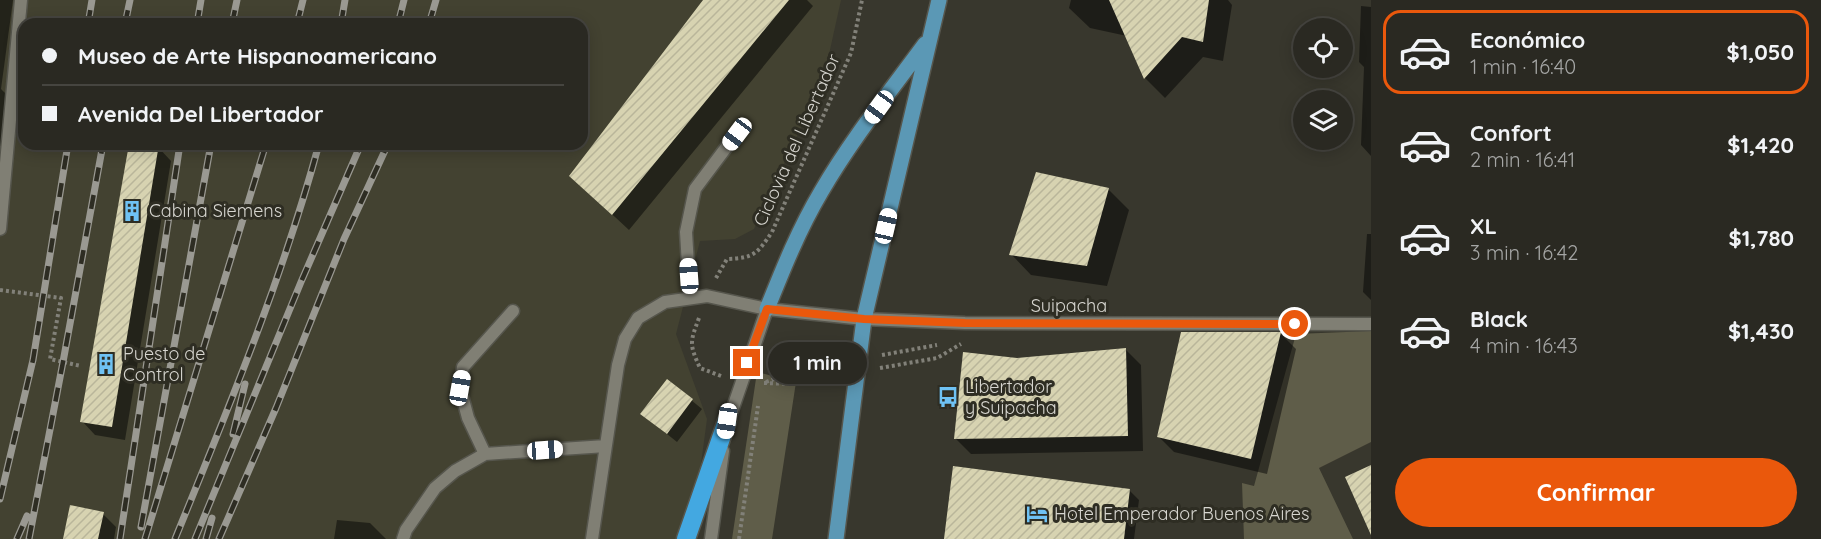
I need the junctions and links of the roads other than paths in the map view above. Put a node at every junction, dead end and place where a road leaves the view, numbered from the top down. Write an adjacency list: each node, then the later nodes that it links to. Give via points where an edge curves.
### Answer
1 (21, 0): 3 (street)
2 (939, 0): 5 (main road)
3 (19, 18)
4 (18, 33): 7 (street)
5 (929, 40): 9 (main road, via 821,192); 11 (main road)
6 (737, 134): 8 (street, via 694,189 686,232)
7 (0, 229)
8 (690, 298): 9 (street, Suipacha, via 707,296); 14 (street, Suipacha, via 665,302 638,318 625,339)
9 (767, 309): 11 (street, Suipacha); 13 (street)
10 (513, 311): 15 (street, via 463,367 460,388 468,418)
11 (864, 319): 12 (street, Suipacha, via 965,323); 20 (main road)
12 (1371, 324)
13 (727, 421): 18 (highway); 19 (street)
14 (606, 446): 15 (street); 17 (street, Suipacha)
15 (485, 454): 16 (street, via 435,488)
16 (403, 539)
17 (592, 539)
18 (686, 539)
19 (711, 539)
20 (836, 539)

